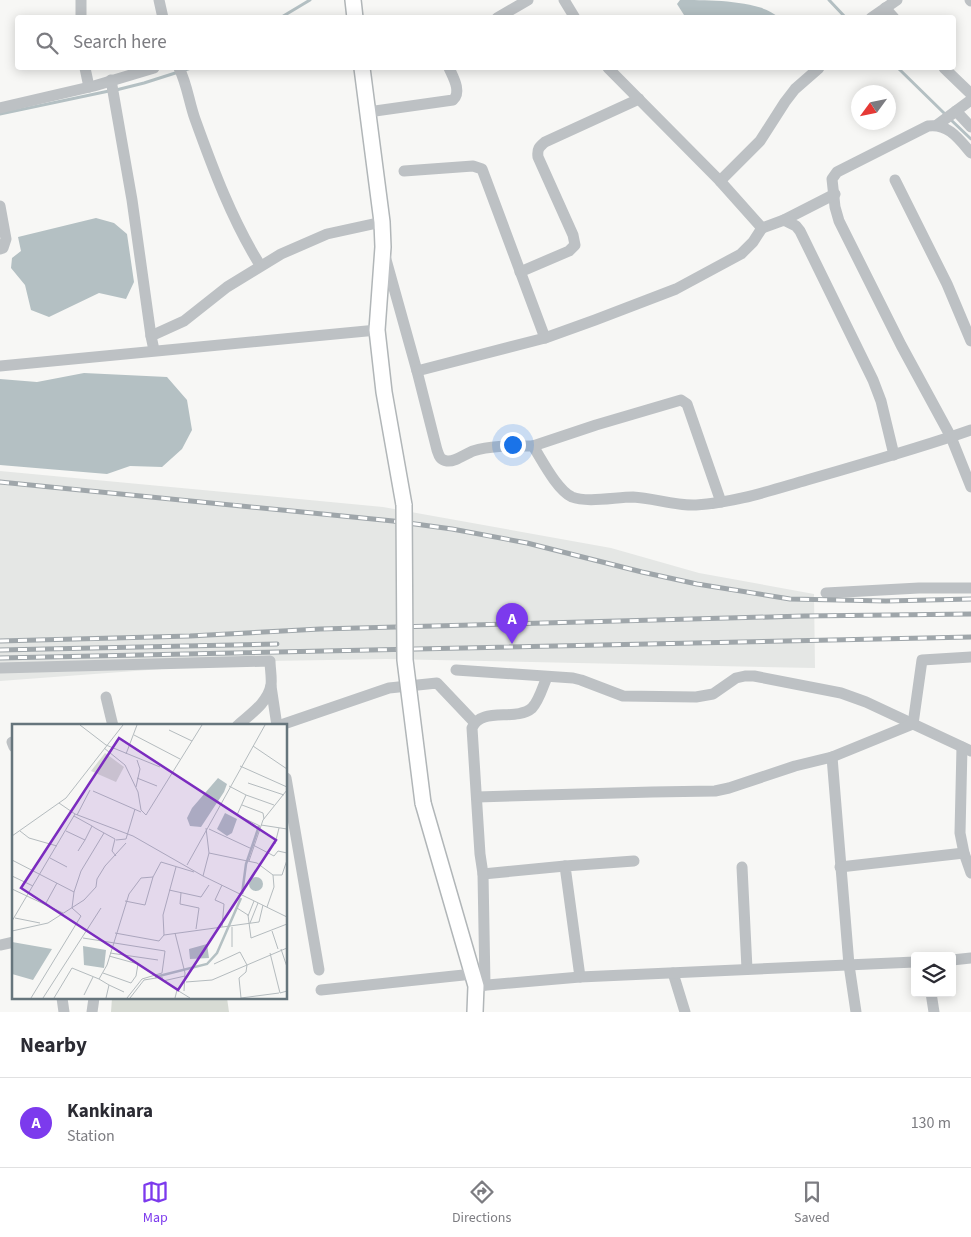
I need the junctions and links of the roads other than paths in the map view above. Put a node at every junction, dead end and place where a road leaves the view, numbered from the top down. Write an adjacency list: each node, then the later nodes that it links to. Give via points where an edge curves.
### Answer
1 (81, 0): 8 (street)
2 (159, 0): 9 (street)
3 (353, 0): 10 (main road)
4 (528, 0): 11 (street)
5 (564, 0): 12 (street)
6 (897, 0): 7 (street)
7 (885, 8): 13 (street); 14 (street)
8 (81, 15)
9 (162, 15)
10 (355, 15)
11 (502, 15)
12 (573, 15)
13 (875, 15)
14 (891, 15)
15 (85, 70): 23 (street)
16 (150, 70): 24 (street)
17 (181, 70): 44 (street, via 218,182)
18 (362, 70): 30 (main road)
19 (450, 70): 30 (street, via 458,92 453,100)
20 (610, 70): 26 (street)
21 (817, 70): 36 (street, via 795,89 760,141)
22 (946, 70): 25 (street)
23 (89, 87): 24 (street); 28 (street)
24 (112, 87): 47 (street)
25 (971, 94)
26 (639, 99): 36 (street); 45 (street, via 539,147 538,157 575,245 569,251)
27 (971, 100): 29 (street)
28 (0, 108)
29 (956, 111): 31 (street); 32 (street)
30 (368, 112): 40 (main road)
31 (937, 125): 33 (street, via 950,131); 37 (street, via 928,126 837,172 832,179)
32 (971, 128)
33 (971, 153)
34 (404, 171): 45 (street, via 473,166 482,169)
35 (895, 180): 49 (street, via 947,284)
36 (720, 181): 41 (street)
37 (835, 194): 39 (street); 54 (street, via 837,214 843,229)
38 (0, 206): 43 (street, via 6,239)
39 (784, 220): 41 (street); 56 (street, via 800,231 866,364 881,401)
40 (382, 222): 42 (main road); 44 (street, via 327,234)
41 (762, 228): 48 (street, via 741,254 689,283)
42 (383, 247): 46 (main road); 52 (street)
43 (0, 249)
44 (260, 265): 47 (street, via 184,321)
45 (520, 272): 48 (street)
46 (377, 330): 50 (street); 92 (main road, bridge, via 384,392 404,505 405,660 423,803)
47 (151, 336): 50 (street)
48 (545, 338): 52 (street)
49 (971, 341)
50 (154, 350): 51 (street)
51 (0, 366)
52 (417, 371): 55 (street, via 437,450 444,461 485,449)
53 (971, 430): 54 (street)
54 (951, 437): 56 (street); 57 (street)
55 (533, 446): 58 (street, via 559,486 574,498 639,497 677,505); 58 (street, via 684,400)
56 (894, 455): 58 (street)
57 (971, 487)
58 (721, 502)
59 (971, 588): 60 (street)
60 (826, 593)
61 (971, 658): 72 (street, via 922,660)
62 (0, 668): 65 (street, via 270,661)
63 (456, 670): 64 (street)
64 (547, 676): 67 (street, via 532,708); 72 (street, via 581,680 623,696 696,697 713,694 736,678 754,676 841,693)
65 (270, 686): 69 (street, via 257,709); 70 (street)
66 (106, 697): 68 (street)
67 (474, 722): 71 (street, via 437,683 389,688); 76 (street)
68 (113, 724)
69 (239, 724)
70 (278, 724)
71 (284, 724)
72 (913, 724): 73 (street); 74 (street)
73 (966, 749): 77 (street, via 960,833)
74 (832, 758): 76 (street, via 715,791); 81 (street)
75 (288, 790): 89 (street)
76 (477, 797): 83 (street)
77 (964, 852): 81 (street); 82 (street)
78 (634, 860): 79 (street)
79 (565, 866): 83 (street); 91 (street)
80 (742, 866): 88 (street)
81 (840, 867): 87 (street)
82 (971, 873)
83 (483, 874): 92 (street)
84 (971, 958): 85 (street)
85 (956, 960)
86 (911, 962): 87 (street)
87 (849, 966): 88 (street); 97 (street)
88 (747, 969): 90 (street)
89 (319, 970)
90 (673, 973): 91 (street); 96 (street)
91 (580, 977): 92 (street)
92 (478, 982): 93 (street); 95 (main road)
93 (321, 990)
94 (932, 997): 98 (street)
95 (476, 1012)
96 (685, 1012)
97 (856, 1012)
98 (934, 1012)

